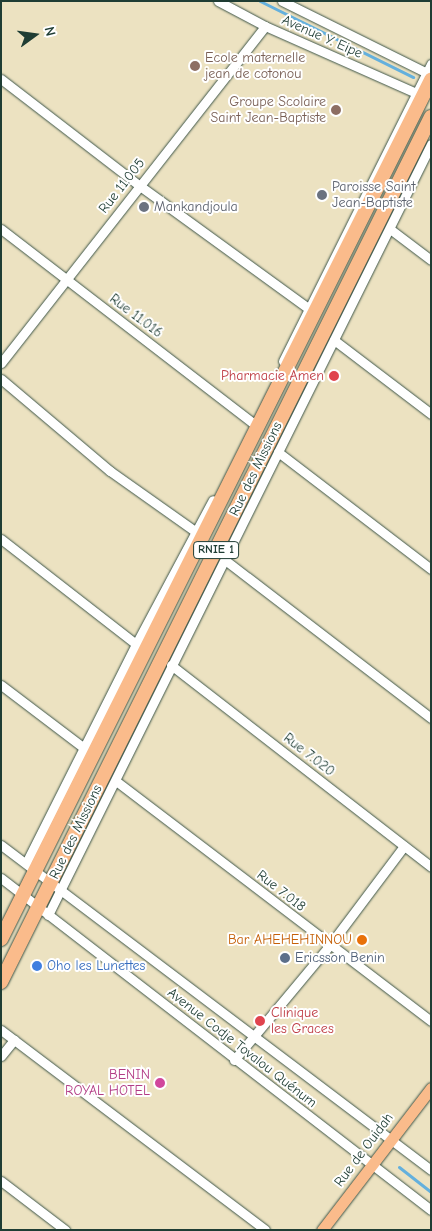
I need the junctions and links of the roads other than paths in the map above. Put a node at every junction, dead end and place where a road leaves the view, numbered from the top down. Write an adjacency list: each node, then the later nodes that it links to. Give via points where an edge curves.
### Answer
1 (218, 1): 3 (street, Avenue Y. Eipe)
2 (282, 1): 5 (street, Avenue Y. Eipe)
3 (265, 26): 7 (street, Avenue Y. Eipe); 10 (street, Rue 11.005)
4 (431, 64): 5 (street)
5 (429, 76): 7 (street); 34 (highway, Rue des Missions / RNIE 1)
6 (1, 78): 10 (street)
7 (416, 93): 15 (street)
8 (431, 117): 37 (highway, Rue des Missions / RNIE 1)
9 (431, 144): 11 (street)
10 (140, 186): 14 (street, Rue 11.005); 15 (street)
11 (390, 229): 13 (street); 16 (street)
12 (1, 230): 14 (street, Rue 11.016)
13 (431, 260)
14 (66, 280): 17 (street, Rue 11.005); 20 (street, Rue 11.016)
15 (308, 308): 20 (street)
16 (334, 340): 19 (street); 21 (street)
17 (1, 364)
18 (1, 379): 22 (street, via 110,471)
19 (431, 414)
20 (254, 424): 22 (street)
21 (278, 452): 24 (street); 25 (street)
22 (196, 532): 26 (street)
23 (1, 539): 26 (street)
24 (225, 560): 27 (street); 29 (street)
25 (431, 569)
26 (136, 644): 30 (street)
27 (170, 665): 31 (street); 33 (street, Rue 7.020)
28 (1, 685): 30 (street)
29 (431, 718)
30 (84, 748): 34 (street)
31 (116, 781): 37 (street); 41 (street, Rue 7.018)
32 (1, 845): 34 (street, Avenue Codje Tovalou Quénum)
33 (404, 846): 35 (street, Rue 7.020); 41 (street)
34 (32, 867): 37 (street, Avenue Codje Tovalou Quénum); 38 (highway, Rue des Missions / RNIE 1)
35 (431, 867)
36 (1, 878): 38 (street, Avenue Codje Tovalou Quénum)
37 (55, 886): 39 (highway, Rue des Missions / RNIE 1); 45 (street, Avenue Codje Tovalou Quénum)
38 (23, 896): 39 (street, Avenue Codje Tovalou Quénum); 40 (highway, Rue des Missions / RNIE 1)
39 (43, 912): 42 (highway, Rue des Missions / RNIE 1); 48 (street, Avenue Codje Tovalou Quénum)
40 (1, 939)
41 (329, 946): 43 (street, Rue 7.018); 45 (street)
42 (1, 982)
43 (431, 1022)
44 (1, 1030): 46 (street)
45 (253, 1037): 48 (street); 50 (street, Avenue Codje Tovalou Quénum)
46 (14, 1040): 47 (street); 56 (street)
47 (1, 1056)
48 (234, 1060): 51 (street, Avenue Codje Tovalou Quénum)
49 (431, 1088): 50 (main road, Rue de Ouidah)
50 (390, 1139): 51 (main road, Rue de Ouidah); 52 (street, Avenue Codje Tovalou Quénum)
51 (372, 1165): 54 (street, Avenue Codje Tovalou Quénum); 57 (main road, Rue de Ouidah)
52 (431, 1170)
53 (1, 1181): 55 (street)
54 (431, 1210)
55 (65, 1230)
56 (265, 1230)
57 (322, 1230)

